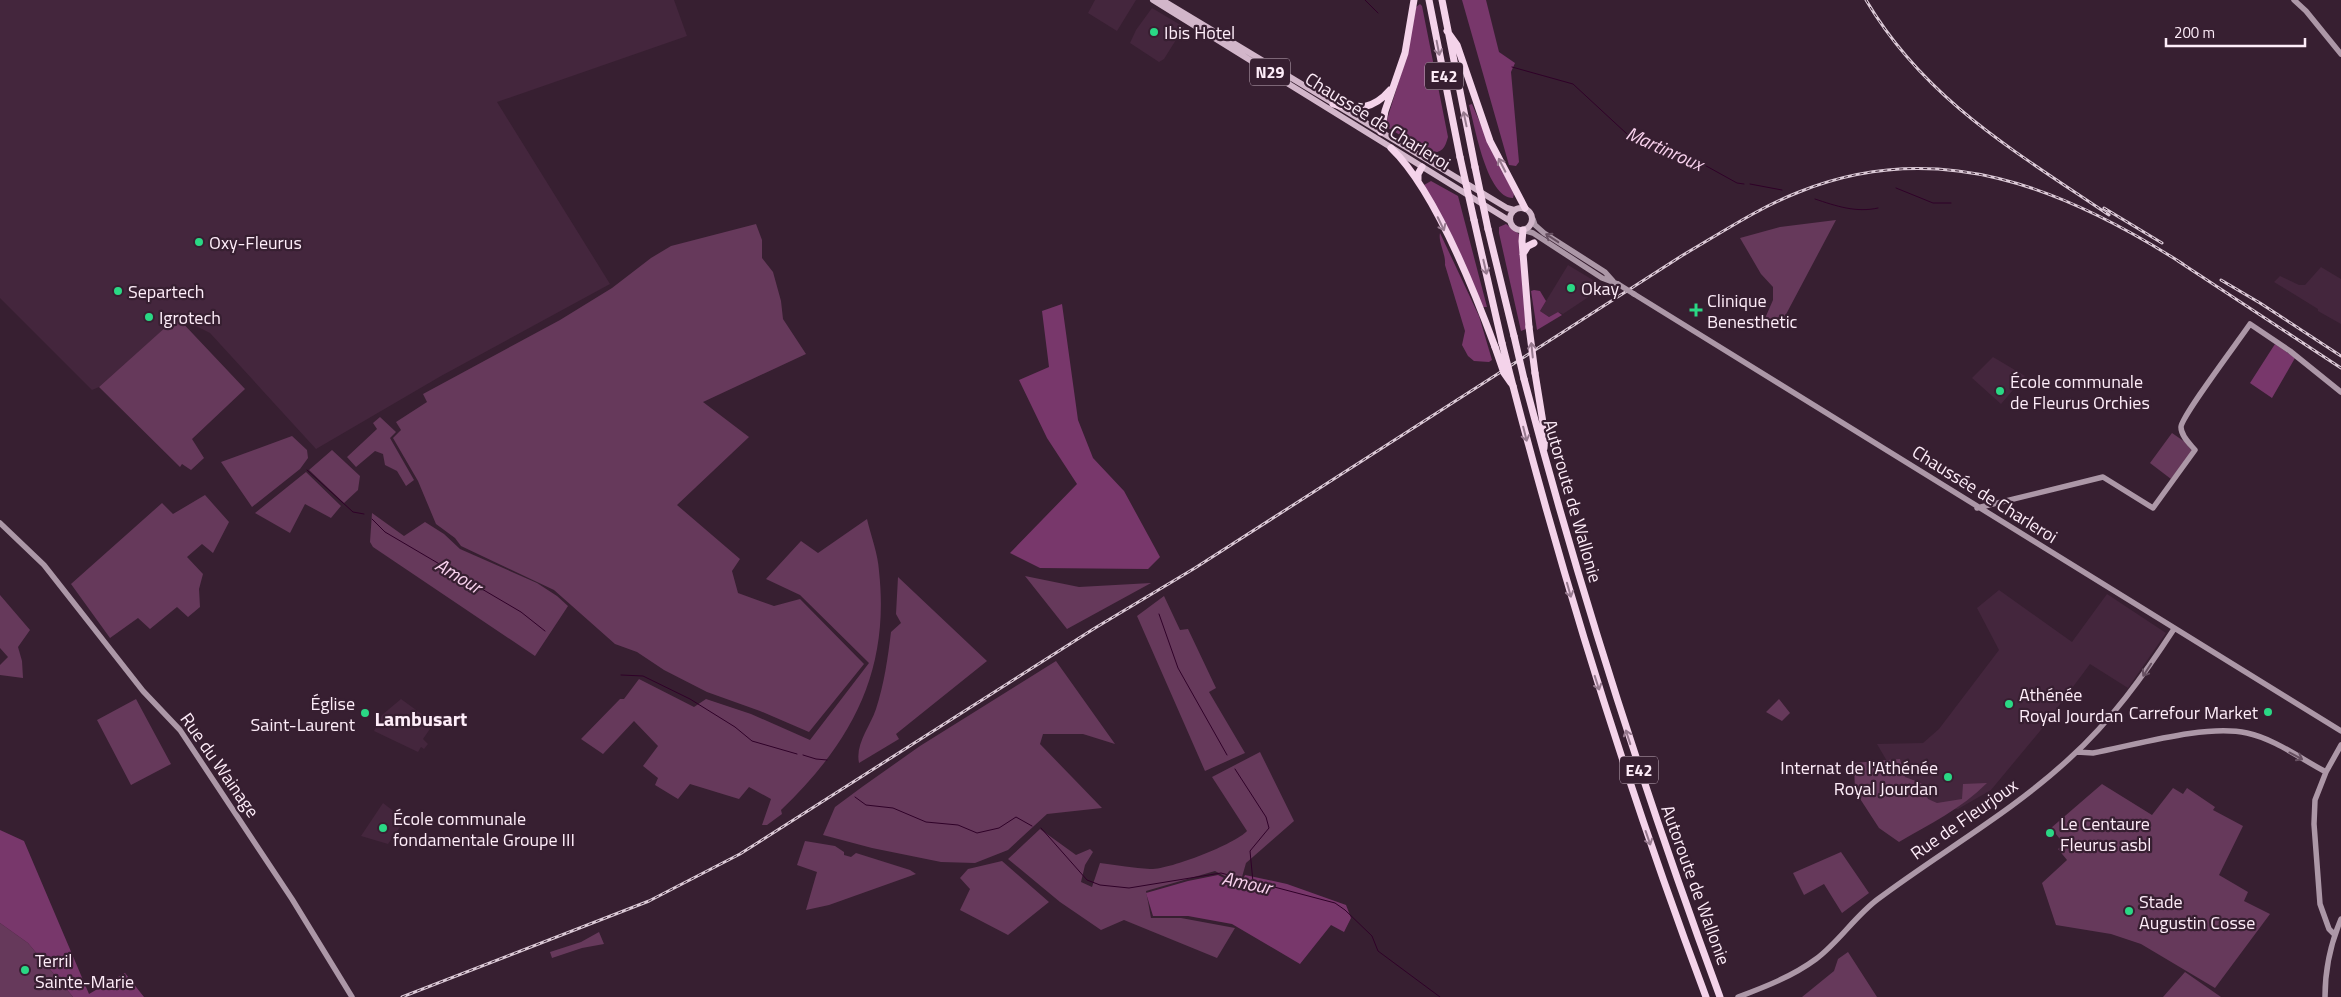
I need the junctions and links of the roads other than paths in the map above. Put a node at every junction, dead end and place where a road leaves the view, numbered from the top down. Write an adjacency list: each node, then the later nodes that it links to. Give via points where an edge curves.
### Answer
1 (1153, 0): 14 (main road, Chaussée de Charleroi / N29)
2 (1162, 0): 12 (main road, Chaussée de Charleroi / N29)
3 (1414, 0): 11 (highway, via 1405,53)
4 (1429, 0): 27 (highway, Autoroute de Wallonie / E42, one-way to 27, bridge, via 1460,157)
5 (1442, 0): 9 (highway, Autoroute de Wallonie / E42)
6 (2294, 0): 8 (main road)
7 (2300, 0): 8 (main road)
8 (2306, 11): 10 (main road)
9 (1448, 30): 18 (highway, one-way to 9, via 1490,140 1457,44); 29 (highway, Autoroute de Wallonie / E42, one-way to 9, bridge, via 1488,228)
10 (2341, 54)
11 (1394, 86): 12 (highway, via 1381,99 1363,108); 13 (highway)
12 (1334, 104): 13 (main road, Chaussée de Charleroi / N29)
13 (1381, 132): 14 (main road); 15 (main road, Chaussée de Charleroi / N29)
14 (1388, 146): 16 (main road, Chaussée de Charleroi / N29); 17 (highway)
15 (1435, 164): 16 (main road); 19 (main road, Chaussée de Charleroi / N29)
16 (1422, 167): 17 (highway); 21 (main road, Chaussée de Charleroi / N29)
17 (1418, 182): 27 (highway, one-way to 27, bridge, via 1465,273 1504,373)
18 (1525, 208): 19 (main road); 20 (main road, N29)
19 (1514, 210): 21 (main road)
20 (1533, 219): 22 (main road); 26 (main road, N29, one-way to 20, via 1544,233)
21 (1510, 221): 22 (main road, N29, via 1516,229)
22 (1523, 230): 24 (highway); 25 (main road, N29)
23 (1534, 243): 24 (highway); 25 (main road, via 1540,242)
24 (1523, 254): 29 (highway, one-way to 24, bridge, via 1545,435)
25 (1569, 257): 26 (main road, N29)
26 (1586, 264): 30 (main road, Chaussée de Charleroi / N29, bridge, via 1605,272 1616,283)
27 (1513, 386): 40 (highway, Autoroute de Wallonie / E42, one-way to 40, via 1555,542 1613,732)
28 (2341, 392): 30 (main road, via 2250,324 2181,424 2182,433 2195,450 2153,508 2103,477)
29 (1544, 456): 41 (highway, Autoroute de Wallonie / E42, one-way to 29, via 1628,736)
30 (1977, 508): 32 (main road, Chaussée de Charleroi / N29)
31 (0, 523): 39 (main road, Rue du Wainage, via 44,565 143,691 180,730 292,899)
32 (2174, 629): 33 (main road, Chaussée de Charleroi / N29); 35 (main road, Rue de Fleurjoux, one-way to 35, via 2139,682)
33 (2341, 732)
34 (2341, 745): 36 (main road)
35 (2077, 752): 36 (main road, one-way to 36, via 2093,753 2220,731 2248,733); 42 (main road, Rue de Fleurjoux, via 1990,822 1875,901 1817,959 1791,975)
36 (2326, 772): 38 (main road, via 2315,800 2314,824 2320,904 2329,929)
37 (2341, 919): 38 (main road)
38 (2335, 934): 43 (main road, via 2325,972)
39 (352, 997)
40 (1706, 997)
41 (1720, 997)
42 (1738, 997)
43 (2325, 997)

